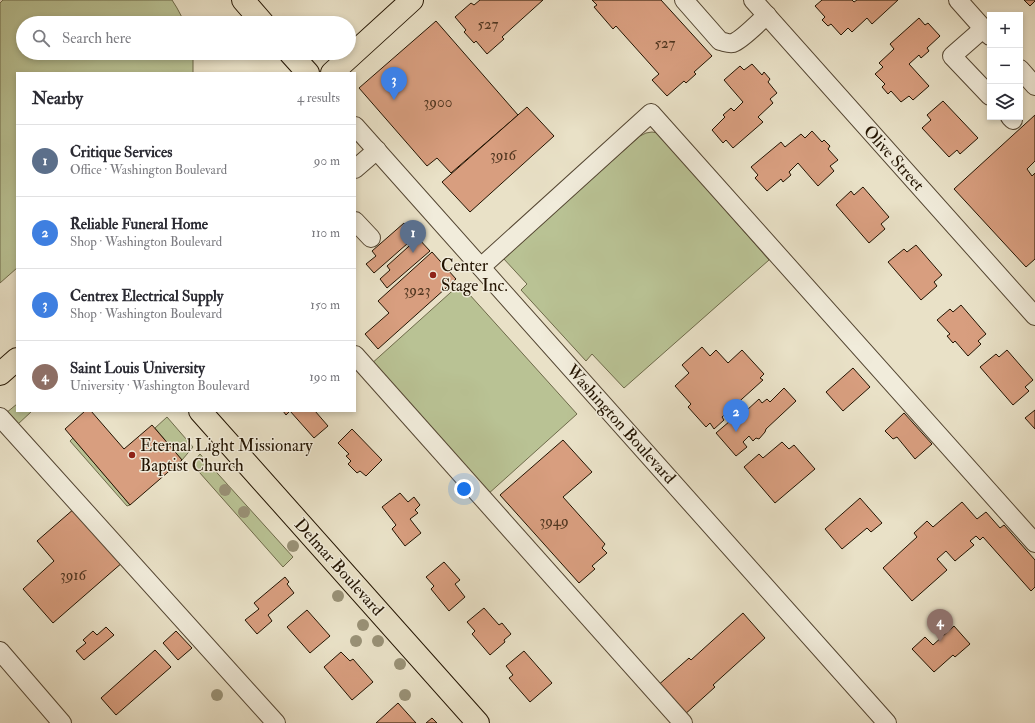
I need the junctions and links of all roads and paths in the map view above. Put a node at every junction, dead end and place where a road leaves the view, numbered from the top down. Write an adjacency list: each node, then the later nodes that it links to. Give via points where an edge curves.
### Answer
1 (243, 0): 7 (main road)
2 (412, 0): 9 (main road)
3 (684, 0): 6 (street, via 720,41 728,44 752,29)
4 (753, 0): 6 (street, Olive Street)
5 (958, 0): 8 (street)
6 (767, 15): 23 (street, Olive Street)
7 (257, 16)
8 (987, 32): 16 (street, via 952,56)
9 (356, 51)
10 (296, 60): 12 (main road)
11 (346, 60): 13 (main road)
12 (307, 72)
13 (333, 72)
14 (1023, 72): 15 (street)
15 (1035, 86)
16 (987, 93)
17 (356, 127): 18 (street, Washington Boulevard)
18 (377, 150): 19 (street); 22 (street, Washington Boulevard)
19 (356, 168)
20 (356, 222): 21 (street)
21 (371, 238)
22 (481, 267): 29 (street, via 651,113); 35 (street, Washington Boulevard)
23 (1035, 316)
24 (356, 356): 34 (street)
25 (16, 359): 26 (main road)
26 (0, 374)
27 (201, 412): 33 (main road, Delmar Boulevard)
28 (0, 417): 32 (street)
29 (1035, 543)
30 (0, 651): 31 (street)
31 (62, 723)
32 (276, 723)
33 (478, 723)
34 (683, 723)
35 (887, 723)

